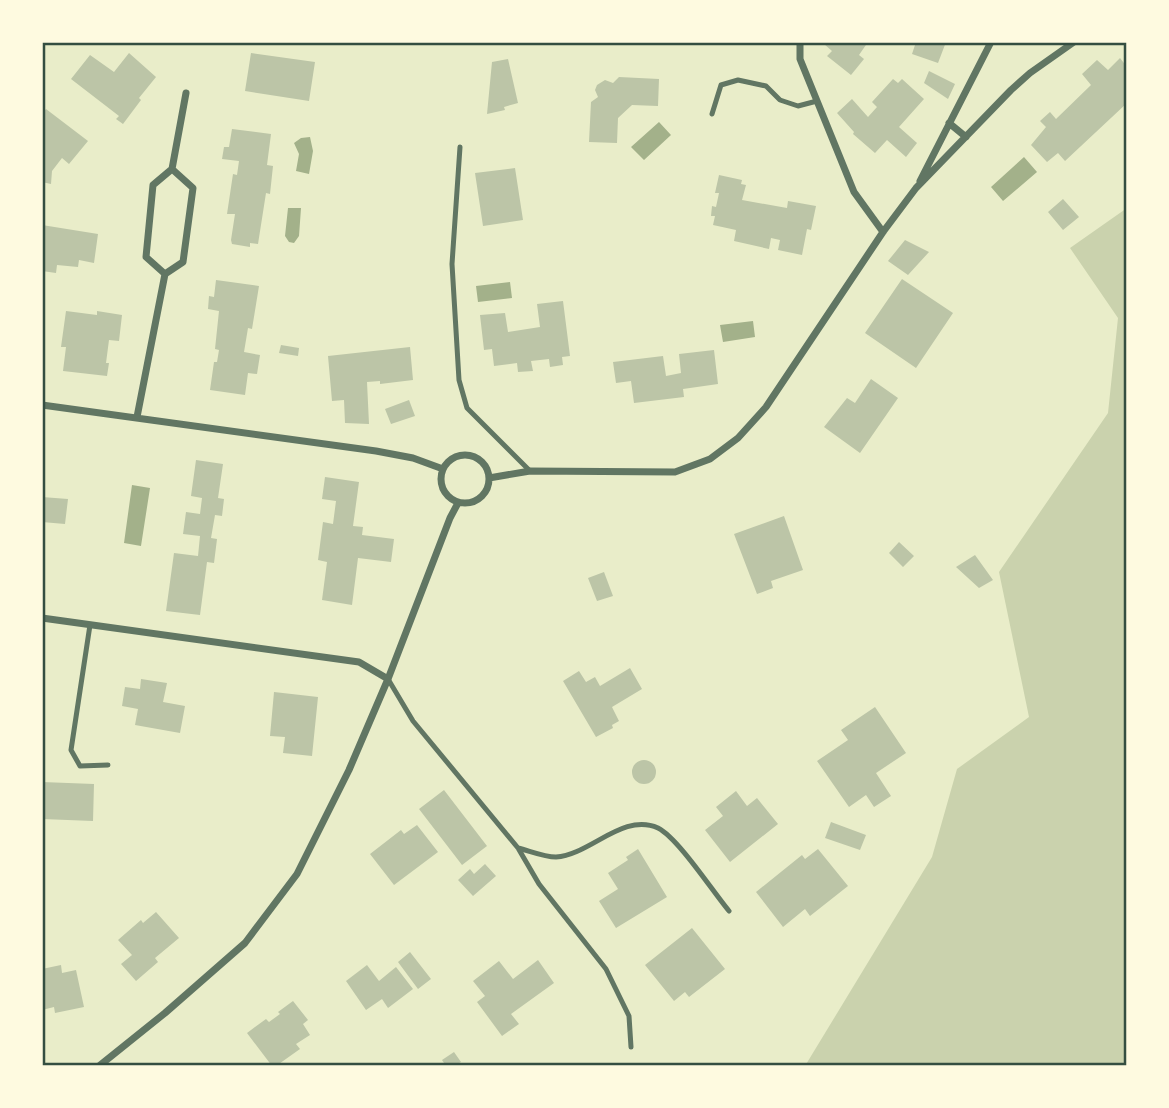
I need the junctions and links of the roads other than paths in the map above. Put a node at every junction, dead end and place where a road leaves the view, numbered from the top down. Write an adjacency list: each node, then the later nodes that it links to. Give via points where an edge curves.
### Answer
1 (800, 42): 5 (street, via 800,59)
2 (991, 42): 7 (street)
3 (1074, 42): 8 (street, via 1030,73)
4 (186, 93): 10 (street)
5 (817, 101): 6 (lane, via 798,106 780,100 766,86 738,80 721,85); 12 (street, via 854,192)
6 (712, 114)
7 (949, 123): 8 (street); 11 (street)
8 (966, 137): 11 (street)
9 (460, 147): 17 (lane, via 452,264 459,380 467,408)
10 (172, 169): 13 (street, via 153,185 146,257); 13 (street, via 193,188 183,262)
11 (916, 188): 12 (street)
12 (883, 232): 17 (street, via 766,407 738,438 709,459 675,472)
13 (164, 274): 15 (street)
14 (42, 405): 15 (street)
15 (137, 417): 16 (street, via 376,451)
16 (443, 469): 18 (street, via 454,457 470,456 483,463); 19 (street, via 441,485)
17 (530, 471): 18 (street)
18 (489, 478): 19 (street, via 480,498)
19 (458, 503): 22 (street)
20 (42, 618): 21 (street)
21 (90, 625): 22 (street, via 359,662); 23 (lane, via 71,750 80,766)
22 (388, 679): 24 (lane, via 413,721); 27 (street, via 298,874 245,943)
23 (108, 765)
24 (519, 848): 25 (lane, via 555,857 631,825 657,828 675,842); 26 (lane, via 539,884 606,969 629,1016)
25 (729, 911)
26 (631, 1047)
27 (99, 1066)

